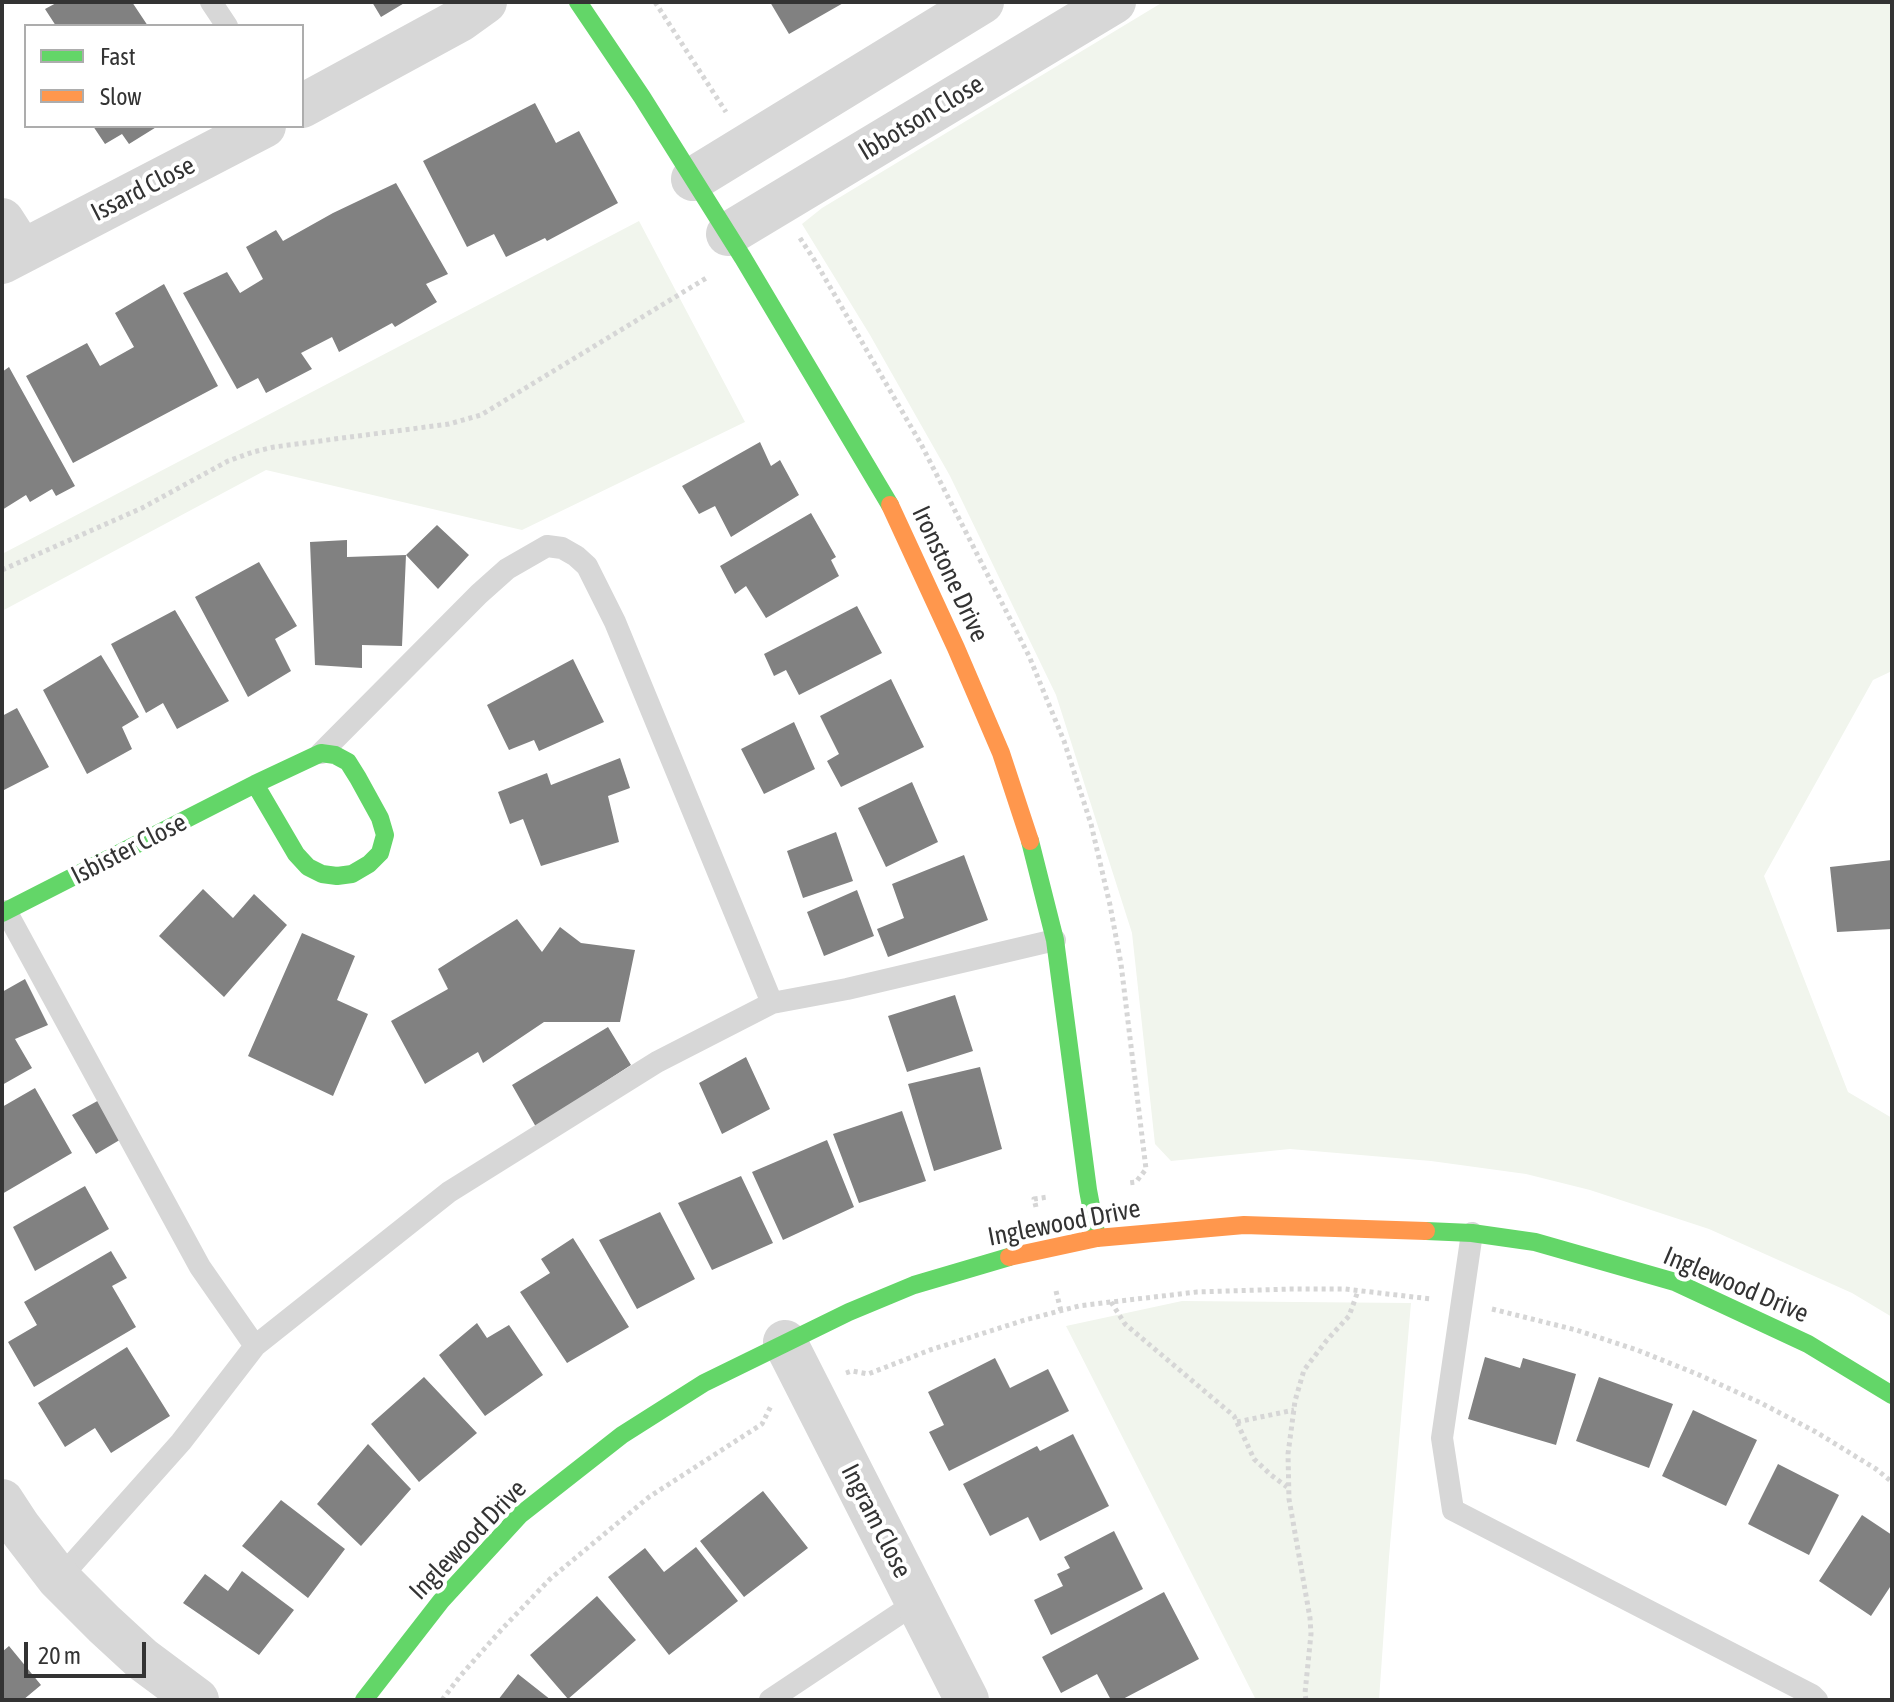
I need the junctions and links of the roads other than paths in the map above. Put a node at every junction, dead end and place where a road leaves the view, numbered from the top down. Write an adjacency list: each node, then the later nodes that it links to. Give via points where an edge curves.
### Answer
1 (211, 2): 6 (lane)
2 (485, 2): 7 (street)
3 (578, 2): 9 (street, Ironstone Drive)
4 (982, 2): 9 (street)
5 (1114, 2): 10 (street, Ibbotson Close)
6 (226, 24)
7 (304, 105)
8 (260, 128): 11 (street, Issard Close)
9 (693, 179): 10 (street, Ironstone Drive)
10 (728, 234): 15 (street, Ironstone Drive, via 908,543 1001,753 1035,854)
11 (9, 244)
12 (321, 753): 13 (street, Isbister Close); 13 (street, via 348,762 385,835 380,853 352,874 322,874 308,867); 16 (lane, via 507,569 547,546 562,548 587,566 615,622)
13 (255, 784): 14 (street, Isbister Close)
14 (4, 912): 20 (lane, via 200,1267)
15 (1055, 940): 16 (lane); 18 (street, Ironstone Drive)
16 (772, 1003): 20 (lane, via 657,1062 449,1192)
17 (1472, 1233): 18 (street, Inglewood Drive, via 1244,1225); 21 (street, Inglewood Drive, via 1535,1242 1675,1282 1808,1344); 29 (lane, via 1442,1438 1453,1510)
18 (1097, 1238): 19 (street, Inglewood Drive, via 914,1285)
19 (785, 1342): 24 (street, Ingram Close); 26 (street, Inglewood Drive, via 704,1383 622,1435 520,1515 441,1601)
20 (255, 1346): 23 (lane, via 181,1442)
21 (1892, 1395)
22 (2, 1501): 23 (street)
23 (59, 1579): 25 (street, via 142,1659)
24 (917, 1602): 27 (lane); 28 (street, Ingram Close)
25 (197, 1700)
26 (364, 1700)
27 (770, 1700)
28 (967, 1700)
29 (1817, 1700)

